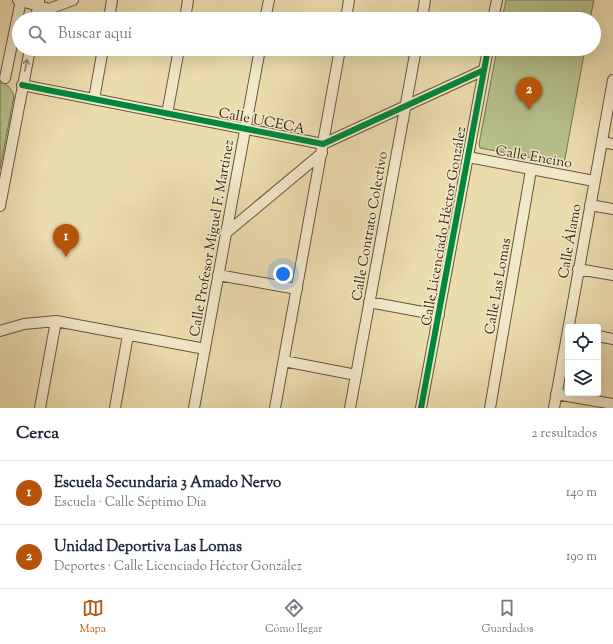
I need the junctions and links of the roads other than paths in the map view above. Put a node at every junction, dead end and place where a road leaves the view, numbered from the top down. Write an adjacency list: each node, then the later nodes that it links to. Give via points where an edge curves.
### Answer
1 (18, 0): 2 (street)
2 (21, 0): 10 (street); 11 (street)
3 (73, 0): 10 (street, via 53,8)
4 (112, 0): 12 (street)
5 (188, 0): 13 (street)
6 (269, 0): 14 (street)
7 (349, 0): 15 (street)
8 (425, 0): 16 (street)
9 (497, 0): 17 (street)
10 (39, 3)
11 (18, 12)
12 (110, 12)
13 (186, 12)
14 (266, 12)
15 (347, 12)
16 (423, 12)
17 (494, 12)
18 (12, 38): 27 (street)
19 (29, 56): 29 (street, one-way to 19)
20 (103, 56): 30 (street)
21 (178, 56): 32 (street)
22 (259, 56): 33 (street, Calle Profesor Miguel F. Martínez)
23 (339, 56): 36 (street)
24 (415, 56): 31 (street, Calle Contrato Colectivo)
25 (487, 56): 26 (street, Calle Licenciado Héctor González)
26 (484, 70): 31 (street); 37 (street, Calle Licenciado Héctor González)
27 (3, 77): 29 (street, Calle UCECA)
28 (613, 80): 34 (street, Calle Álamo)
29 (23, 84): 30 (street, Calle UCECA); 41 (street)
30 (94, 100): 32 (street, Calle UCECA)
31 (406, 106): 36 (street); 48 (street, Calle Contrato Colectivo)
32 (168, 114): 33 (street, Calle UCECA)
33 (245, 129): 36 (street, Calle UCECA); 43 (street, Calle Profesor Miguel F. Martínez)
34 (602, 142): 35 (street); 39 (street, Calle Álamo)
35 (613, 144)
36 (322, 149): 43 (street); 47 (street)
37 (468, 158): 38 (street, Calle Encino); 49 (street, Calle Licenciado Héctor González)
38 (531, 170): 39 (street, Calle Encino); 68 (street, Calle Las Lomas)
39 (594, 181): 40 (street, Calle Álamo)
40 (590, 205): 42 (street); 44 (street, Calle Álamo)
41 (0, 206)
42 (613, 209)
43 (226, 233): 46 (street, Calle Profesor Miguel F. Martínez)
44 (578, 268): 45 (street); 51 (street, Calle Álamo)
45 (613, 274)
46 (218, 275): 47 (street); 57 (street, Calle Profesor Miguel F. Martínez)
47 (297, 289): 58 (street)
48 (369, 302): 49 (street); 59 (street, Calle Contrato Colectivo)
49 (439, 315): 67 (street, Calle Licenciado Héctor González)
50 (56, 321): 52 (street, via 24,324); 53 (street); 62 (street)
51 (569, 324)
52 (0, 331)
53 (128, 335): 57 (street); 63 (street)
54 (601, 337): 55 (street)
55 (613, 339)
56 (565, 346): 60 (street, Calle Álamo)
57 (205, 349): 64 (street, Calle Profesor Miguel F. Martínez)
58 (284, 361): 59 (street); 65 (street)
59 (356, 375): 66 (street, Calle Contrato Colectivo)
60 (556, 394): 61 (street); 69 (street, Calle Álamo)
61 (613, 404)
62 (40, 408)
63 (115, 408)
64 (194, 408)
65 (276, 408)
66 (350, 408)
67 (421, 408)
68 (490, 408)
69 (554, 408)

